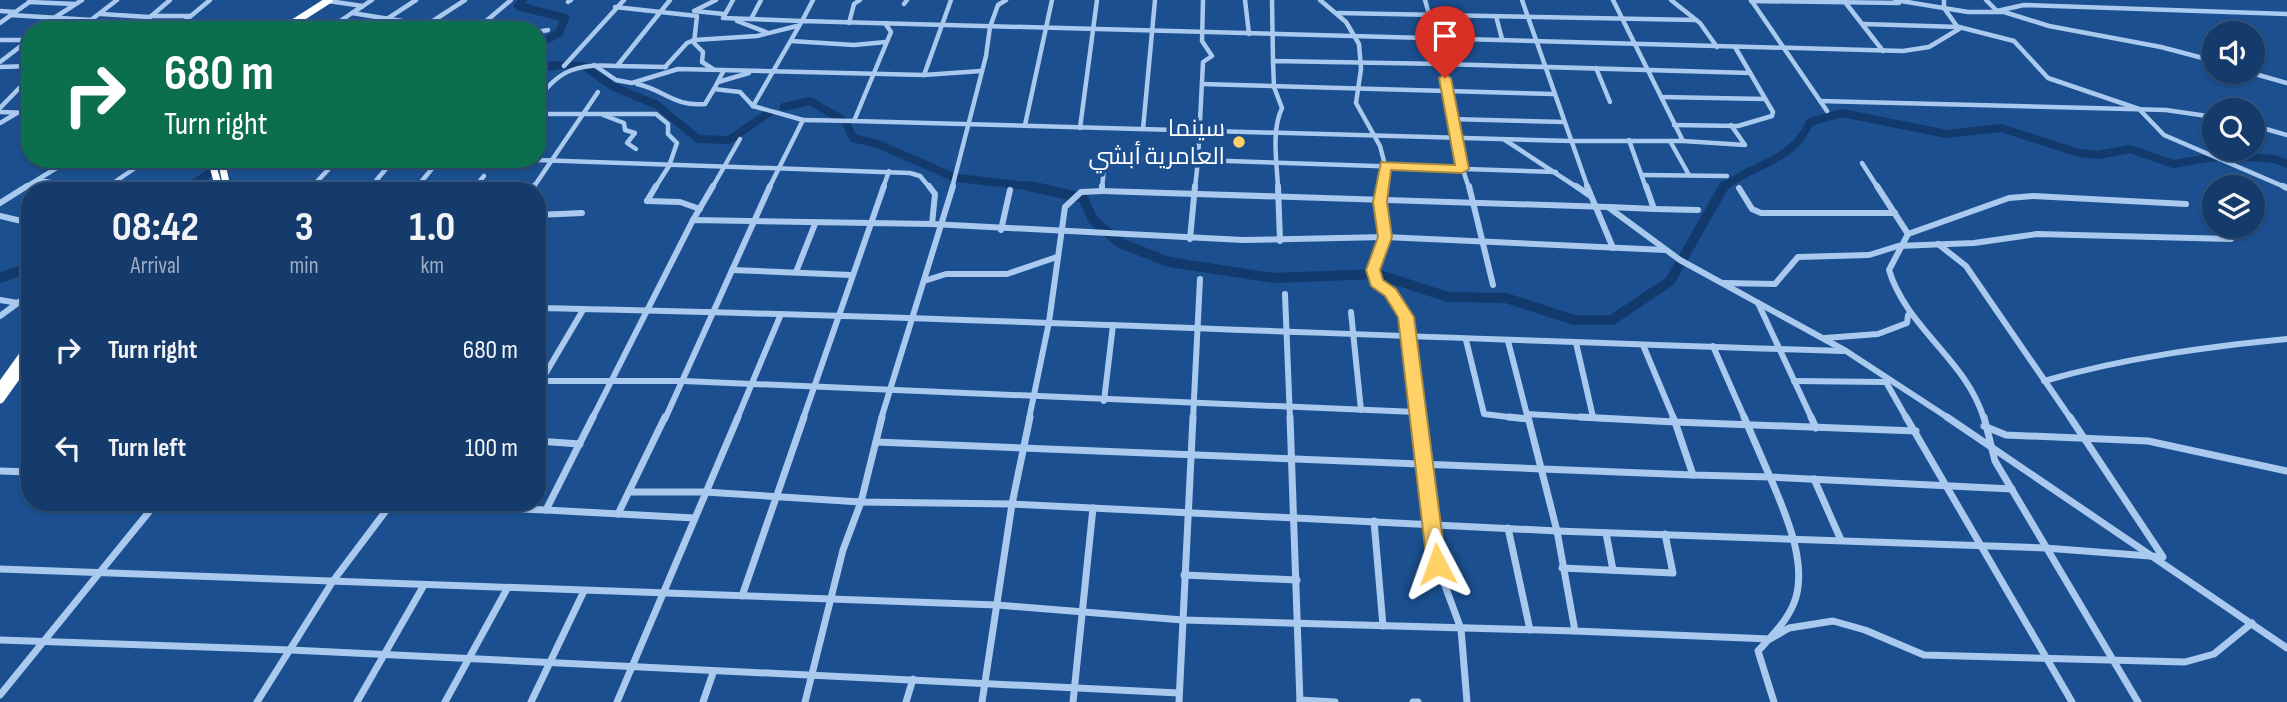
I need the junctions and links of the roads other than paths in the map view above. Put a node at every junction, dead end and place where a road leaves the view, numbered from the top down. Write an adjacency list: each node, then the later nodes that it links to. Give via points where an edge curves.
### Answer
1 (82, 0): 38 (street)
2 (117, 0): 49 (street)
3 (170, 0): 53 (street)
4 (210, 0): 54 (street)
5 (327, 0): 39 (street); 66 (highway)
6 (372, 0): 39 (street)
7 (416, 0): 56 (street)
8 (465, 0): 70 (street)
9 (511, 0): 71 (street)
10 (624, 0): 40 (street)
11 (670, 0): 46 (street)
12 (716, 0): 44 (street)
13 (733, 0): 50 (street)
14 (761, 0): 61 (street)
15 (813, 0): 72 (street)
16 (951, 0): 78 (street)
17 (1006, 0): 36 (street)
18 (1052, 0): 81 (street)
19 (1097, 0): 82 (street)
20 (1155, 0): 84 (street)
21 (1203, 0): 86 (street)
22 (1245, 0): 87 (street)
23 (1272, 0): 88 (street)
24 (1320, 0): 47 (street)
25 (1425, 0): 51 (street)
26 (1522, 0): 57 (street)
27 (1613, 0): 58 (street)
28 (1671, 0): 63 (street)
29 (1751, 0): 35 (street); 104 (street)
30 (1895, 0): 37 (street)
31 (1944, 0): 41 (street)
32 (1986, 0): 43 (street)
33 (31, 1): 38 (street); 48 (street)
34 (861, 1): 74 (street, via 854,4)
35 (1845, 1): 37 (street); 76 (street)
36 (999, 3): 79 (street)
37 (1903, 3): 41 (street)
38 (75, 4): 59 (street)
39 (363, 6): 45 (street)
40 (615, 7): 46 (street); 116 (street)
41 (1944, 8): 43 (street); 80 (street)
42 (0, 11): 48 (street)
43 (1997, 11): 52 (street, via 2024,5); 107 (street)
44 (692, 12): 46 (street); 50 (street); 94 (street, via 697,16)
45 (352, 13): 56 (street); 67 (street)
46 (657, 13): 117 (street)
47 (1338, 13): 51 (street); 89 (street)
48 (12, 14): 59 (street); 73 (street)
49 (101, 14): 53 (street); 62 (street)
50 (724, 14): 60 (street, via 723,19)
51 (1428, 14): 55 (street); 90 (street)
52 (2287, 14)
53 (150, 16): 54 (street); 64 (street)
54 (190, 16): 65 (street)
55 (1496, 16): 57 (street); 91 (street)
56 (388, 18): 68 (street); 69 (street)
57 (1528, 18): 58 (street); 96 (street)
58 (1622, 18): 63 (street); 100 (street)
59 (55, 19): 62 (street)
60 (733, 19): 61 (street); 85 (street)
61 (751, 19): 72 (street)
62 (92, 20)
63 (1696, 20): 102 (street)
64 (145, 21)
65 (184, 21)
66 (292, 21)
67 (340, 21)
68 (384, 21)
69 (405, 21)
70 (433, 21)
71 (486, 21)
72 (802, 21): 74 (street); 77 (street)
73 (0, 23)
74 (849, 23): 75 (street)
75 (885, 23): 78 (street); 83 (street)
76 (1863, 24): 80 (street); 105 (street)
77 (797, 26): 85 (street); 97 (street)
78 (942, 26): 79 (street); 130 (street)
79 (990, 27): 81 (street); 127 (street)
80 (1959, 27): 105 (street, via 1929,47); 149 (street, via 2014,41 2041,73 2056,82)
81 (1045, 29): 82 (street); 164 (street)
82 (1095, 30): 84 (street); 167 (street)
83 (891, 32): 98 (street); 99 (street)
84 (1153, 32): 86 (street); 168 (street)
85 (768, 33): 95 (street)
86 (1203, 33): 87 (street); 135 (street, via 1202,41 1212,56 1203,62)
87 (1249, 34): 88 (street)
88 (1273, 34): 89 (street); 108 (street)
89 (1358, 37): 90 (street); 110 (street)
90 (1434, 38): 91 (street); 112 (street)
91 (1502, 39): 96 (street)
92 (0, 40): 93 (street)
93 (21, 40)
94 (694, 40): 95 (street); 106 (street); 118 (street)
95 (718, 40): 106 (street)
96 (1537, 40): 100 (street); 119 (street)
97 (790, 41): 99 (street); 126 (street)
98 (886, 42): 99 (street); 129 (street)
99 (867, 43)
100 (1634, 44): 102 (street); 122 (street)
101 (21, 47): 111 (street)
102 (1717, 47): 103 (street)
103 (1735, 47): 104 (street); 128 (street)
104 (1782, 48): 105 (street); 146 (street)
105 (1883, 51)
106 (703, 52): 109 (street)
107 (2202, 58)
108 (1273, 61): 110 (street); 137 (street)
109 (702, 62): 115 (street); 123 (street)
110 (1363, 62): 112 (street); 139 (street)
111 (0, 64): 113 (street)
112 (1443, 64): 119 (street); 141 (street)
113 (21, 65)
114 (594, 65): 117 (street); 133 (street, via 616,80); 140 (street, via 560,72)
115 (691, 65): 118 (street); 121 (street)
116 (564, 66)
117 (617, 66): 118 (street)
118 (665, 67): 121 (street)
119 (1545, 67): 120 (street); 143 (street)
120 (1596, 68): 122 (street); 147 (street)
121 (678, 69): 123 (street); 133 (street)
122 (1647, 69): 128 (street); 144 (street)
123 (715, 70): 124 (street)
124 (724, 70): 125 (street); 132 (street)
125 (757, 70): 126 (street); 132 (street)
126 (774, 71): 129 (street); 148 (street)
127 (981, 71): 130 (street); 163 (street)
128 (1750, 73): 145 (street)
129 (874, 74): 130 (street); 160 (street)
130 (924, 75)
131 (2265, 77): 134 (street)
132 (718, 82): 138 (street)
133 (632, 83): 138 (street, via 660,90 675,104 686,107 705,104)
134 (2287, 83)
135 (1202, 84): 137 (street); 170 (street)
136 (21, 87): 150 (street)
137 (1274, 87): 139 (street); 171 (street, via 1282,108)
138 (714, 89): 148 (street, via 740,92)
139 (1360, 89): 141 (street); 172 (street, via 1357,107)
140 (546, 90)
141 (1446, 91): 143 (street); 158 (street)
142 (598, 92): 154 (street)
143 (1554, 94): 161 (street)
144 (1661, 97): 145 (street); 165 (street)
145 (1765, 99): 166 (street, via 1773,112 1770,118)
146 (1819, 101): 149 (street); 151 (street)
147 (1610, 102)
148 (753, 106): 159 (street)
149 (2139, 109): 157 (street); 213 (street, via 2164,135)
150 (0, 110): 152 (street)
151 (1827, 111)
152 (17, 113): 153 (street); 162 (street)
153 (21, 113)
154 (582, 113): 155 (street); 156 (street); 184 (street)
155 (598, 113): 181 (street, via 624,123 625,130 635,133 626,143); 188 (street, via 656,114 664,119 668,134 677,143)
156 (546, 114)
157 (2202, 116)
158 (1450, 119): 161 (street); 174 (street)
159 (803, 120): 160 (street); 195 (street)
160 (854, 121): 163 (street)
161 (1564, 122): 178 (street)
162 (0, 123)
163 (968, 124): 164 (street); 239 (street)
164 (1024, 125): 167 (street)
165 (1674, 125): 166 (street); 180 (street)
166 (1731, 125): 180 (street, via 1745,145)
167 (1080, 128): 168 (street)
168 (1143, 129): 170 (street)
169 (2265, 129): 173 (street)
170 (1200, 131): 171 (street); 182 (street)
171 (1276, 133): 172 (street); 186 (street)
172 (1374, 135): 174 (street); 187 (street)
173 (2287, 135)
174 (1454, 138): 176 (street); 196 (street)
175 (740, 139): 189 (street)
176 (1504, 139): 178 (street); 198 (street)
177 (1629, 140): 178 (street); 179 (street); 199 (street)
178 (1571, 141): 218 (street)
179 (1670, 141): 180 (street); 201 (street)
180 (1683, 141)
181 (636, 149)
182 (1198, 160): 186 (street); 216 (street, via 1105,158); 217 (street)
183 (546, 162): 184 (street)
184 (551, 162): 188 (street); 211 (street)
185 (1862, 163): 230 (street)
186 (1278, 164): 187 (street); 219 (street)
187 (1385, 165): 196 (street); 220 (street)
188 (669, 166): 189 (street); 226 (street, via 647,201 680,202)
189 (726, 167): 195 (street); 226 (street)
190 (57, 168): 203 (street)
191 (134, 168): 206 (street)
192 (330, 168): 207 (street)
193 (386, 168): 208 (street)
194 (433, 168): 209 (street)
195 (780, 168): 197 (street); 235 (street)
196 (1462, 169): 198 (street); 221 (street)
197 (889, 172): 237 (street, via 920,176 929,185 935,194); 238 (street)
198 (1556, 172): 218 (street)
199 (1642, 174): 201 (street); 227 (street)
200 (484, 176): 210 (street)
201 (1689, 176): 202 (street)
202 (1727, 176)
203 (39, 180): 204 (street); 205 (street)
204 (36, 182)
205 (50, 182)
206 (114, 182)
207 (316, 182)
208 (375, 182)
209 (421, 182)
210 (479, 182)
211 (537, 182)
212 (1739, 188): 230 (street, via 1752,209 1761,214)
213 (2287, 188)
214 (1010, 190): 240 (street)
215 (21, 191): 222 (street)
216 (1102, 191): 217 (street); 241 (street, via 1085,191 1070,200)
217 (1195, 194): 219 (street); 244 (street)
218 (1591, 196): 224 (street)
219 (1281, 197): 220 (street); 246 (street)
220 (1380, 202): 221 (street); 243 (street)
221 (1474, 202): 224 (street); 247 (street)
222 (0, 203)
223 (2186, 204): 242 (street, via 2009,198)
224 (1596, 206): 225 (street); 250 (street)
225 (1608, 207): 227 (street); 251 (street)
226 (700, 209): 233 (street)
227 (1654, 209): 228 (street)
228 (1698, 210)
229 (582, 213): 231 (street)
230 (1895, 213): 242 (street)
231 (546, 215)
232 (0, 216): 234 (street)
233 (693, 220): 235 (street); 266 (street)
234 (21, 221)
235 (752, 221): 236 (street); 253 (street)
236 (815, 224): 238 (street); 254 (street)
237 (932, 224): 238 (street); 239 (street)
238 (871, 225): 255 (street)
239 (943, 225): 240 (street); 257 (street)
240 (1001, 230): 241 (street)
241 (1059, 233): 244 (street); 252 (street)
242 (1908, 234): 249 (street)
243 (1385, 237): 246 (street); 247 (street); 280 (street, via 1373,278 1399,304 1406,317)
244 (1190, 239): 246 (street)
245 (2231, 239): 248 (street, via 2037,234)
246 (1280, 241)
247 (1482, 242): 250 (street); 259 (street)
248 (1938, 244): 249 (street); 296 (street, via 1966,266)
249 (1906, 246): 258 (street, via 1869,255 1798,257 1775,284); 272 (street, via 1896,254 1889,270)
250 (1613, 248): 251 (street)
251 (1665, 250): 258 (street)
252 (1057, 257): 257 (street, via 1007,275 946,274); 275 (street)
253 (732, 270): 254 (street); 268 (street)
254 (796, 272): 255 (street)
255 (851, 275): 271 (street)
256 (1200, 279): 277 (street)
257 (924, 281): 274 (street)
258 (1722, 283): 264 (street)
259 (1493, 285)
260 (1285, 294): 278 (street)
261 (0, 300): 263 (street)
262 (21, 301): 263 (street)
263 (18, 303): 273 (street)
264 (1758, 303): 281 (street); 288 (street)
265 (546, 308): 267 (street)
266 (650, 308): 267 (street); 268 (street); 294 (street)
267 (583, 310): 292 (street)
268 (713, 311): 270 (street); 297 (street)
269 (1351, 312): 279 (street)
270 (781, 314): 271 (street); 299 (street)
271 (839, 314): 274 (street); 301 (street)
272 (1908, 315): 281 (street, via 1901,327 1863,336); 314 (street, via 1960,370 1981,409)
273 (0, 316)
274 (912, 316): 275 (street); 302 (street)
275 (1049, 323): 276 (street); 303 (street)
276 (1113, 325): 277 (street); 305 (street)
277 (1194, 328): 278 (street); 306 (street)
278 (1286, 331): 279 (street); 307 (street)
279 (1352, 335): 280 (street); 308 (street)
280 (1406, 338): 283 (street); 309 (street)
281 (1822, 338): 289 (street)
282 (2287, 339): 296 (street, via 2180,350)
283 (1466, 340): 284 (street); 310 (street, via 1484,414)
284 (1508, 341): 285 (street); 310 (street)
285 (1576, 343): 286 (street); 311 (street)
286 (1643, 345): 287 (street); 312 (street)
287 (1713, 346): 288 (street); 313 (street)
288 (1779, 348): 289 (street); 295 (street)
289 (1846, 351): 298 (street)
290 (21, 359): 300 (highway)
291 (21, 370): 304 (highway)
292 (546, 370)
293 (546, 381): 294 (street)
294 (609, 381): 297 (street); 320 (street)
295 (1794, 381): 298 (street); 315 (street)
296 (2044, 381): 317 (street)
297 (683, 382): 299 (street); 335 (street)
298 (1890, 382): 316 (street); 321 (street)
299 (748, 386): 301 (street); 336 (street)
300 (0, 388)
301 (813, 389): 302 (street); 337 (street)
302 (888, 392): 303 (street); 319 (street)
303 (1033, 398): 305 (street); 322 (street)
304 (0, 399)
305 (1104, 401): 306 (street)
306 (1193, 404): 307 (street); 323 (street)
307 (1288, 408): 308 (street); 324 (street)
308 (1362, 410): 309 (street)
309 (1416, 412): 325 (street)
310 (1527, 416): 311 (street); 326 (street)
311 (1593, 417): 312 (street)
312 (1675, 422): 313 (street); 330 (street)
313 (1746, 425): 315 (street); 331 (street)
314 (1984, 426): 317 (street, via 2006,435); 321 (street)
315 (1816, 428): 316 (street)
316 (1916, 431): 333 (street)
317 (2083, 438): 328 (street, via 2148,441); 358 (street, via 2163,556)
318 (546, 442): 320 (street)
319 (876, 442): 322 (street); 338 (street)
320 (580, 444): 341 (street)
321 (1988, 446): 334 (street); 358 (street)
322 (1024, 450): 323 (street); 339 (street)
323 (1191, 456): 324 (street); 344 (street)
324 (1292, 460): 325 (street); 346 (street)
325 (1426, 465): 326 (street); 349 (street)
326 (1541, 470): 330 (street); 351 (street)
327 (0, 471): 329 (street)
328 (2287, 471)
329 (21, 472)
330 (1693, 475): 331 (street)
331 (1770, 477): 332 (street); 354 (street)
332 (1814, 479): 333 (street); 355 (street)
333 (1949, 486): 334 (street); 356 (street)
334 (2012, 489): 357 (street)
335 (629, 492): 336 (street); 345 (street)
336 (705, 492): 337 (street); 347 (street)
337 (775, 497): 338 (street); 370 (street)
338 (860, 502): 339 (street); 371 (street)
339 (1012, 504): 340 (street); 372 (street)
340 (1093, 508): 344 (street); 373 (street)
341 (546, 510): 345 (street)
342 (151, 511): 362 (street)
343 (385, 511): 365 (street)
344 (1185, 513): 346 (street); 363 (street)
345 (618, 514): 347 (street)
346 (1295, 517): 348 (street); 364 (street)
347 (694, 518): 369 (street)
348 (1374, 521): 349 (street); 377 (street)
349 (1434, 524): 350 (street); 378 (street, via 1439,578)
350 (1508, 528): 351 (street); 379 (street)
351 (1557, 531): 352 (street); 359 (street)
352 (1606, 533): 353 (street); 361 (street)
353 (1665, 534): 354 (street); 361 (street, via 1673,573)
354 (1792, 538): 355 (street); 381 (street, via 1796,595)
355 (1841, 540): 356 (street)
356 (1984, 548): 357 (street); 388 (street)
357 (2045, 548): 358 (street); 389 (street)
358 (2150, 555): 376 (street)
359 (1562, 568): 361 (street); 380 (street)
360 (0, 569): 362 (street)
361 (1613, 570)
362 (100, 572): 365 (street); 383 (street)
363 (1184, 575): 364 (street); 374 (street)
364 (1297, 580): 375 (street)
365 (333, 582): 366 (street); 385 (street)
366 (424, 585): 367 (street); 386 (street)
367 (507, 589): 368 (street); 387 (street)
368 (584, 591): 369 (street); 390 (street)
369 (662, 594): 370 (street); 391 (street)
370 (741, 596): 371 (street)
371 (830, 601): 372 (street); 393 (street)
372 (997, 605): 373 (street); 395 (street)
373 (1083, 611): 374 (street); 396 (street)
374 (1183, 620): 375 (street); 398 (street)
375 (1297, 621): 377 (street); 399 (street)
376 (2252, 623): 384 (street); 389 (street, via 2219,654 2204,660)
377 (1383, 626): 378 (street)
378 (1461, 629): 379 (street); 411 (street)
379 (1530, 630): 380 (street)
380 (1575, 631): 381 (street)
381 (1770, 639): 388 (street, via 1789,628 1833,621 1924,655); 412 (street, via 1758,651)
382 (0, 640): 383 (street)
383 (43, 642): 385 (street); 397 (street)
384 (2287, 648)
385 (291, 650): 386 (street); 400 (street)
386 (384, 655): 387 (street); 401 (street)
387 (467, 659): 390 (street); 402 (street)
388 (2046, 659): 389 (street); 413 (street)
389 (2111, 660): 414 (street)
390 (550, 662): 391 (street); 403 (street)
391 (631, 667): 392 (street); 404 (street)
392 (713, 673): 393 (street); 405 (street)
393 (812, 676): 394 (street); 406 (street)
394 (912, 679): 395 (street); 407 (street)
395 (983, 684): 396 (street); 408 (street)
396 (1074, 688): 398 (street); 409 (street)
397 (0, 695)
398 (1179, 698)
399 (1300, 701): 410 (street)
400 (257, 702)
401 (357, 702)
402 (445, 702)
403 (531, 702)
404 (617, 702)
405 (703, 702)
406 (805, 702)
407 (906, 702)
408 (982, 702)
409 (1073, 702)
410 (1335, 702)
411 (1467, 702)
412 (1774, 702)
413 (2072, 702)
414 (2138, 702)

